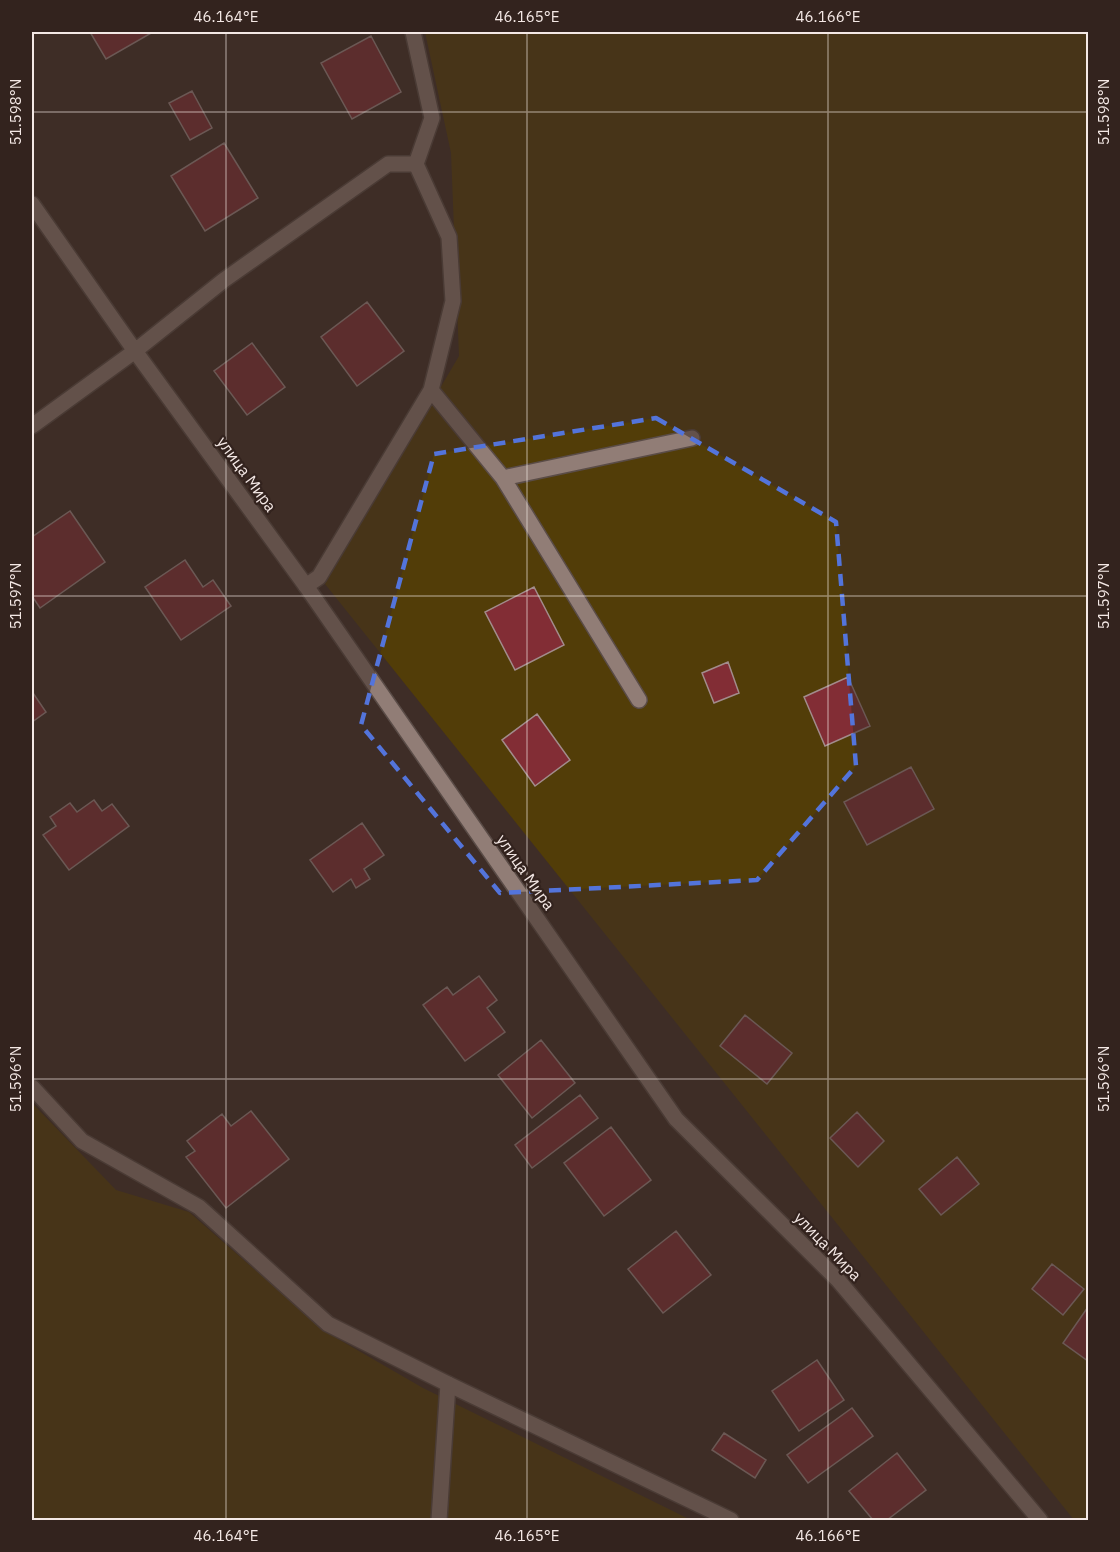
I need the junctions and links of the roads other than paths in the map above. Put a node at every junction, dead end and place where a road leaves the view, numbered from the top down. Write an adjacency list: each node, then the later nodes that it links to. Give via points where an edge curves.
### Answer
1 (413, 32): 2 (street, via 432,118)
2 (416, 164): 4 (street, via 388,164 224,280); 5 (street, via 449,237 453,301)
3 (32, 204): 4 (street, улица Мира)
4 (135, 351): 6 (street); 9 (street, улица Мира)
5 (431, 390): 8 (street); 9 (street, via 319,577)
6 (32, 426)
7 (692, 438): 8 (street)
8 (503, 478): 10 (street)
9 (306, 586): 15 (street, улица Мира, via 676,1119 838,1280)
10 (639, 700)
11 (32, 1087): 12 (street, via 82,1142 199,1207 328,1324)
12 (448, 1384): 13 (street); 14 (street)
13 (439, 1521)
14 (731, 1521)
15 (1040, 1521)

